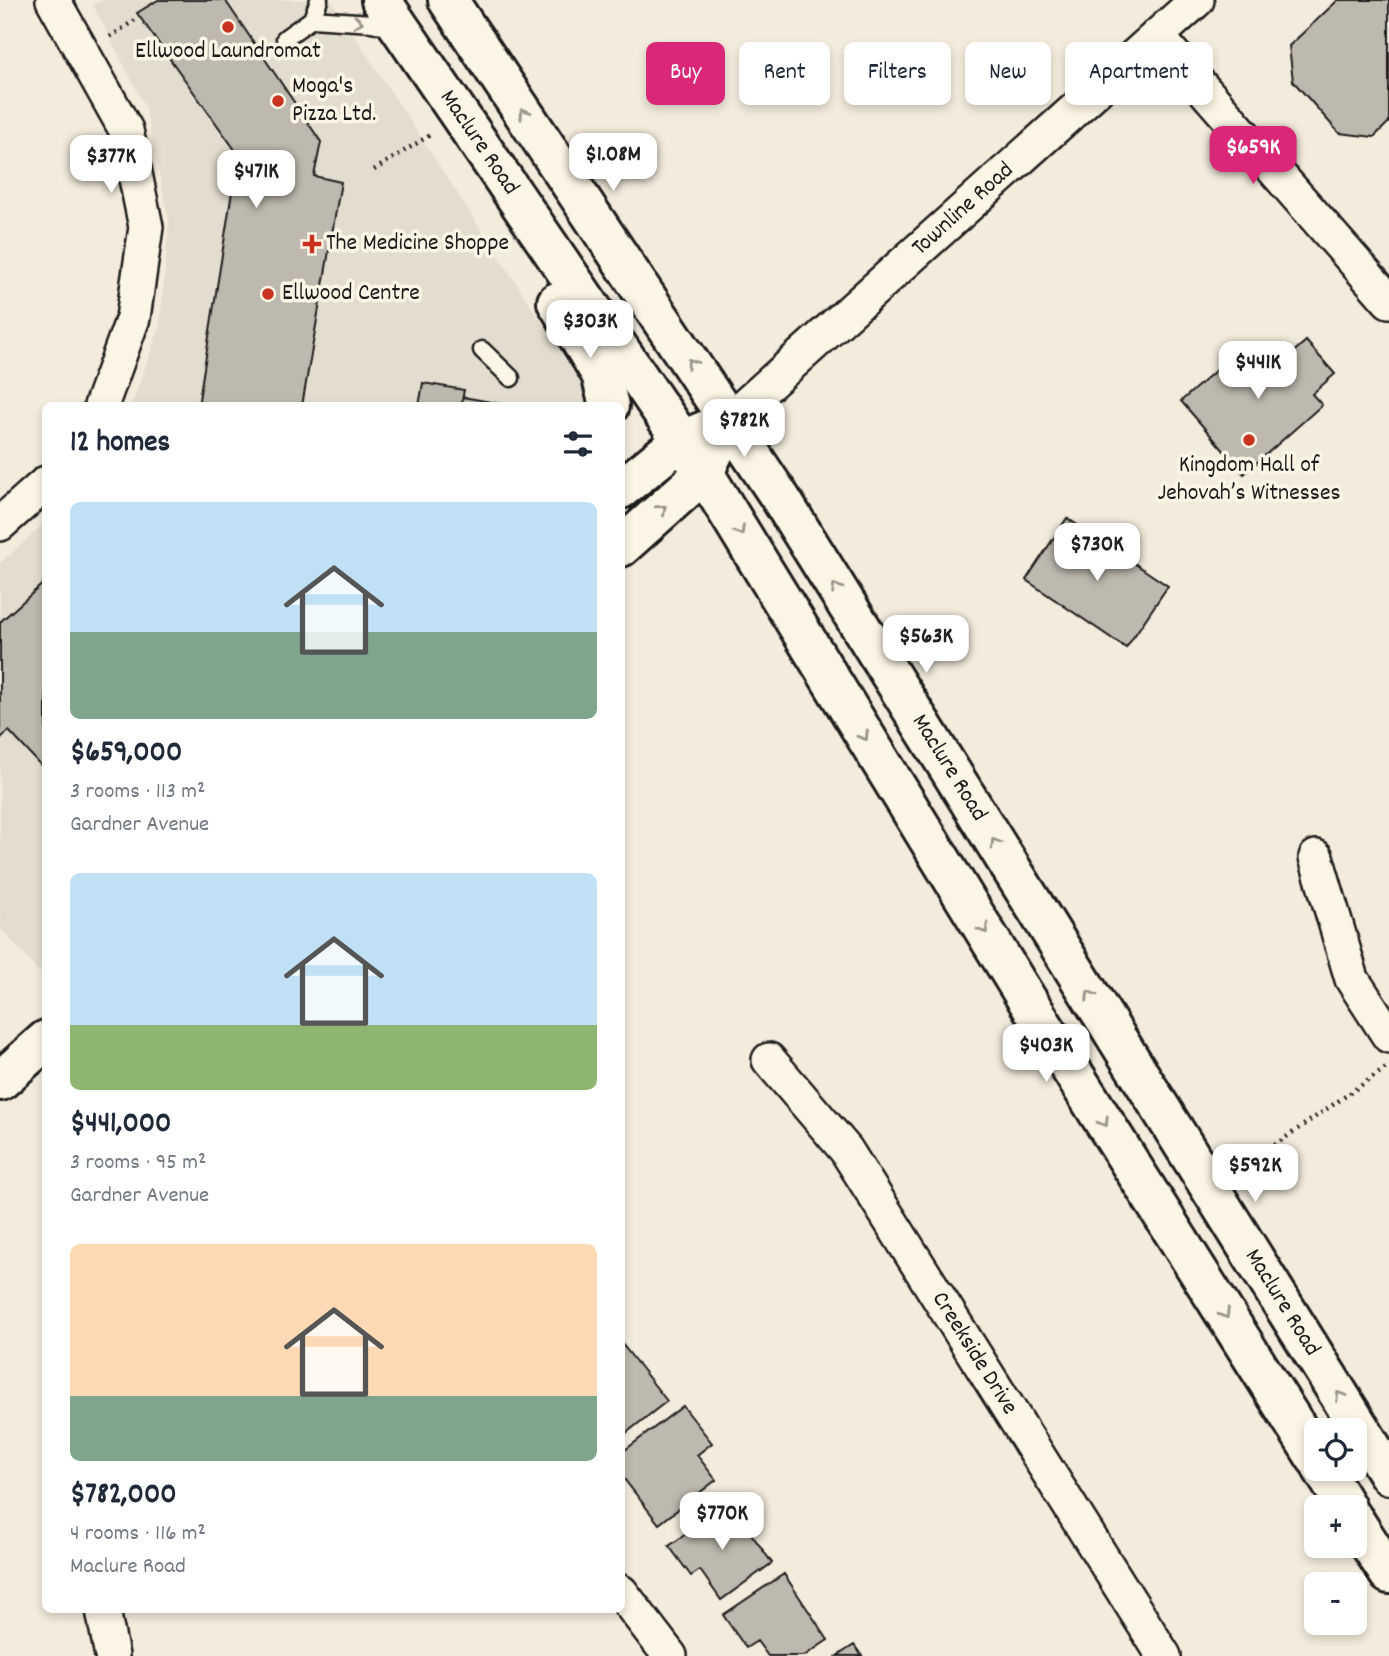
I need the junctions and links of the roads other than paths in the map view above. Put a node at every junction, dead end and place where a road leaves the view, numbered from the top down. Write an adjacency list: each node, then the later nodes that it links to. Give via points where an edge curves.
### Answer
1 (53, 0): 14 (street, via 126,130 145,227 133,318)
2 (319, 0): 6 (lane)
3 (381, 0): 7 (main road, Maclure Road)
4 (448, 0): 16 (main road, Maclure Road, one-way to 4)
5 (1197, 0): 8 (street, Townline Road)
6 (312, 19): 7 (lane, one-way to 7, via 372,23); 9 (lane)
7 (402, 31): 10 (main road, Maclure Road)
8 (1157, 36): 11 (street); 16 (street, Townline Road)
9 (285, 38)
10 (549, 245): 15 (main road, via 551,291 601,374); 17 (main road, Maclure Road)
11 (1389, 301)
12 (482, 350): 13 (lane)
13 (511, 378)
14 (102, 402)
15 (608, 402)
16 (729, 420): 17 (main road, Townline Road); 18 (main road, Townline Road); 29 (main road, Maclure Road, one-way to 16)
17 (682, 440): 18 (main road, Maclure Road); 19 (main road, Townline Road)
18 (704, 473): 22 (main road, Townline Road, one-way to 18); 28 (main road, Maclure Road, one-way to 28, via 1024,995)
19 (625, 486)
20 (42, 487): 21 (street)
21 (0, 524)
22 (625, 543)
23 (1315, 857): 24 (street, via 1352,979)
24 (1389, 1036)
25 (42, 1044): 27 (main road)
26 (769, 1060): 36 (street, Creekside Drive, via 846,1150)
27 (0, 1081)
28 (1304, 1439)
29 (1389, 1475)
30 (1367, 1540): 31 (main road)
31 (1389, 1574)
32 (625, 1597): 35 (street)
33 (104, 1613): 34 (street)
34 (112, 1656)
35 (670, 1656)
36 (1164, 1656)

